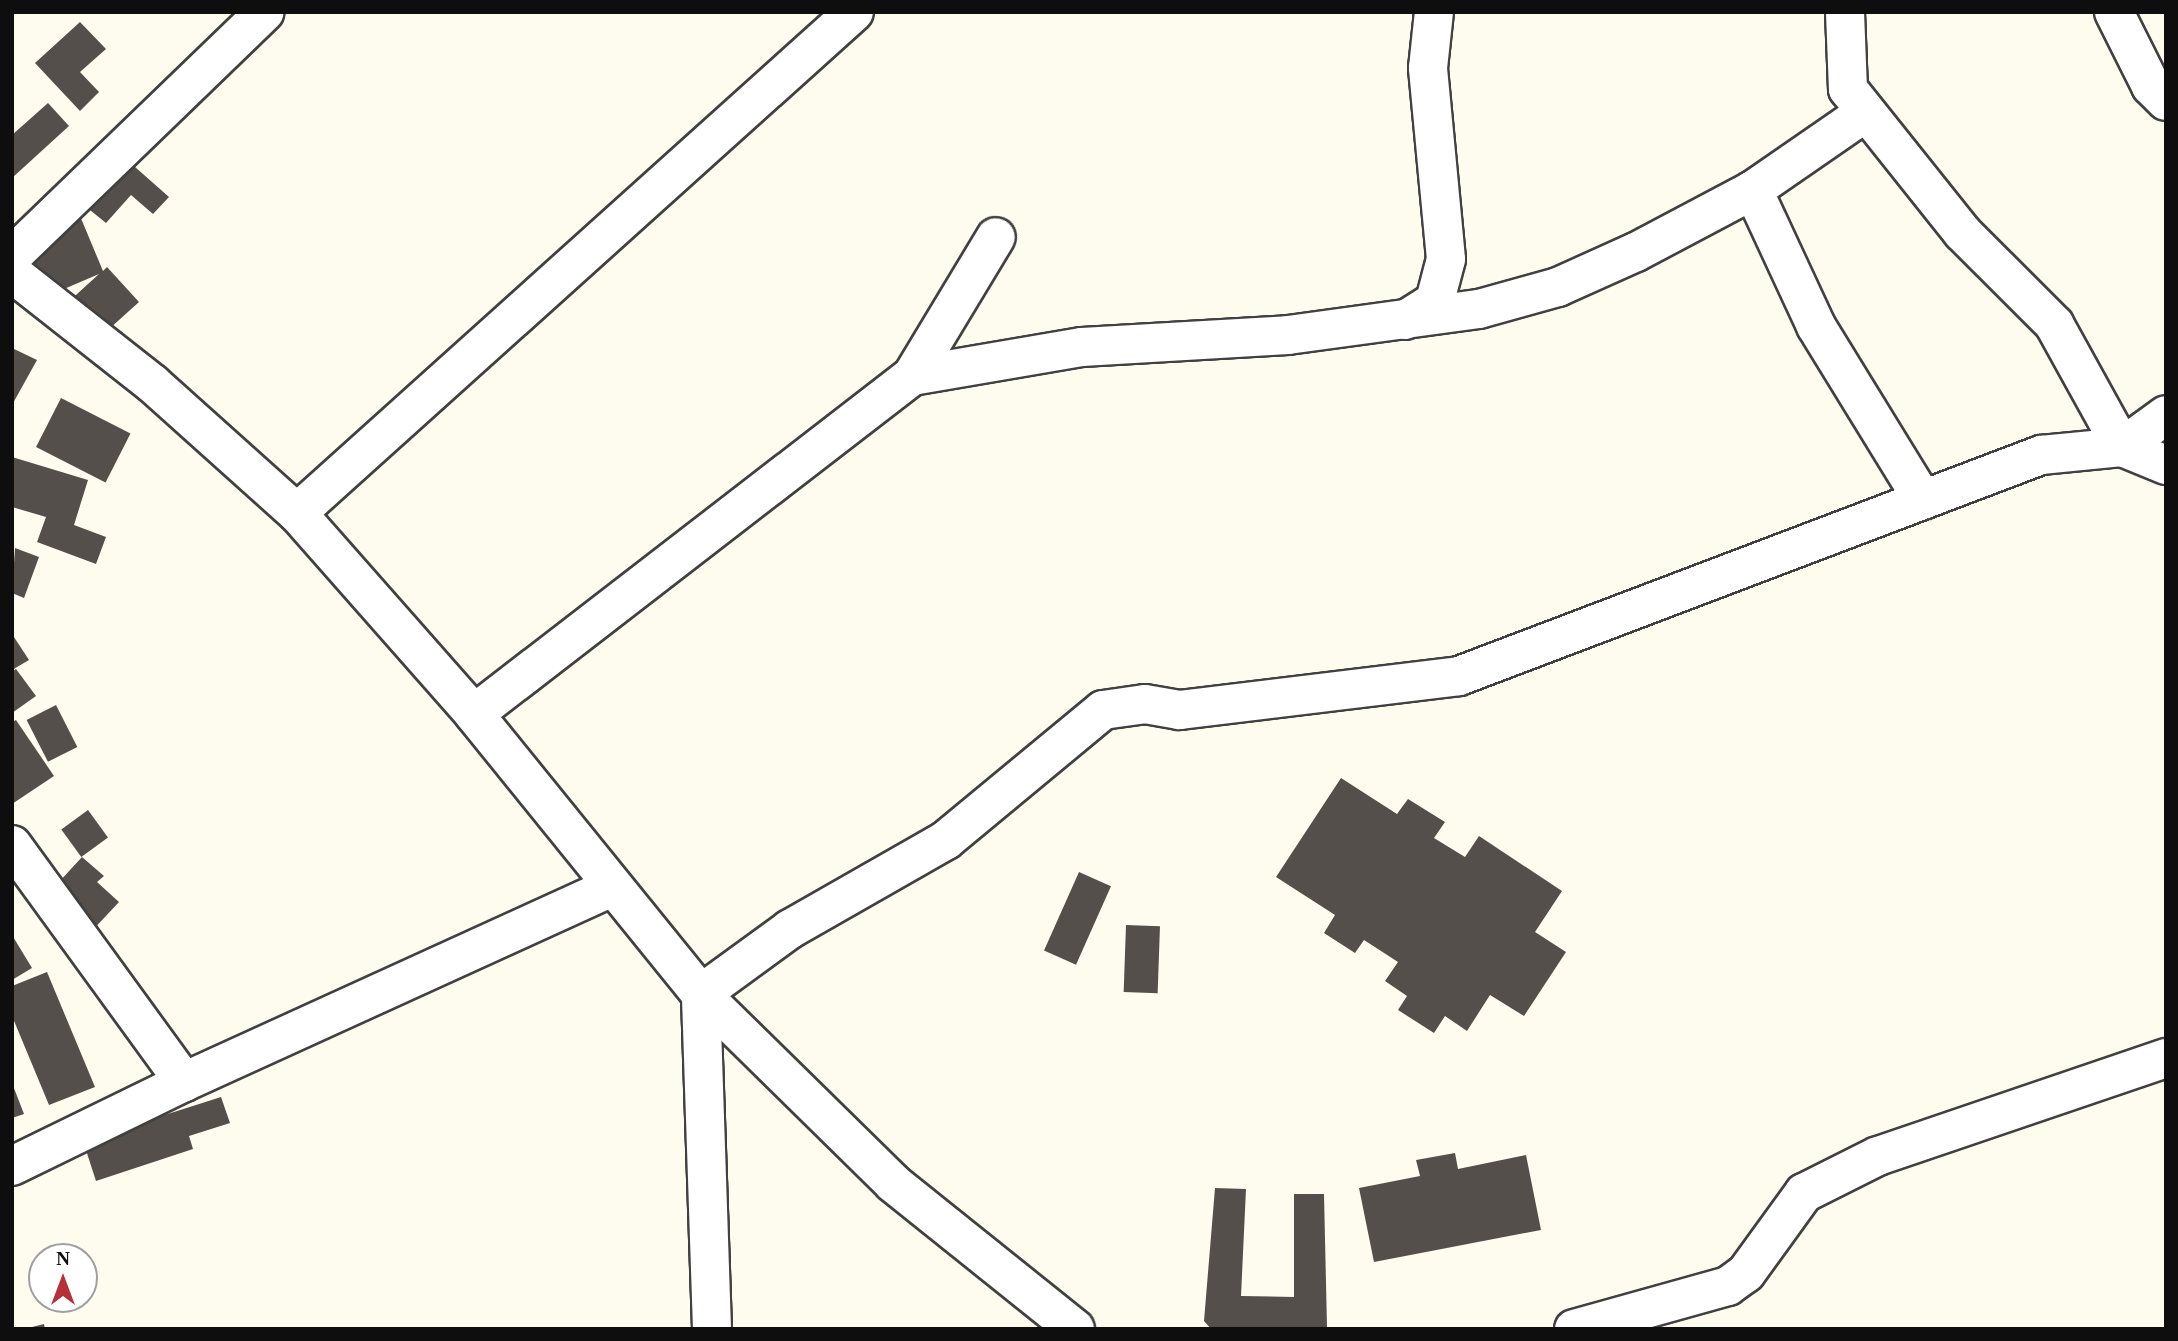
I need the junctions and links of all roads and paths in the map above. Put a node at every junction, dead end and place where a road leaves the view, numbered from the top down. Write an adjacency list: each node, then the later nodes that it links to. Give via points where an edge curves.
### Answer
1 (265, 12): 10 (street)
2 (854, 12): 18 (street)
3 (1434, 12): 12 (street, via 1428,68 1446,259 1435,301)
4 (1845, 12): 7 (street, via 1848,89)
5 (2114, 12): 6 (street, via 2151,86)
6 (2166, 101)
7 (1866, 112): 8 (street); 15 (street, via 1963,233 2054,324)
8 (1753, 190): 12 (street, via 1558,287 1479,310); 17 (street, via 1816,326)
9 (996, 237): 13 (street)
10 (12, 256)
11 (12, 273): 18 (street, via 153,384)
12 (1405, 320): 13 (street, via 1288,335 1082,347)
13 (912, 376): 19 (street)
14 (2166, 415): 15 (street)
15 (2122, 447): 16 (street); 17 (street, via 2041,455)
16 (2166, 464)
17 (1923, 500): 22 (street, via 1459,676 1179,710 1145,704 1103,710 946,840 790,929)
18 (297, 513): 19 (street)
19 (474, 714): 21 (street)
20 (12, 845): 24 (street)
21 (611, 887): 22 (street); 24 (street)
22 (701, 994): 26 (street); 27 (street, via 893,1183)
23 (2166, 1058): 28 (street, via 1878,1156 1804,1193 1746,1273 1728,1286)
24 (184, 1082): 25 (street)
25 (12, 1166)
26 (712, 1329)
27 (1075, 1329)
28 (1574, 1329)

